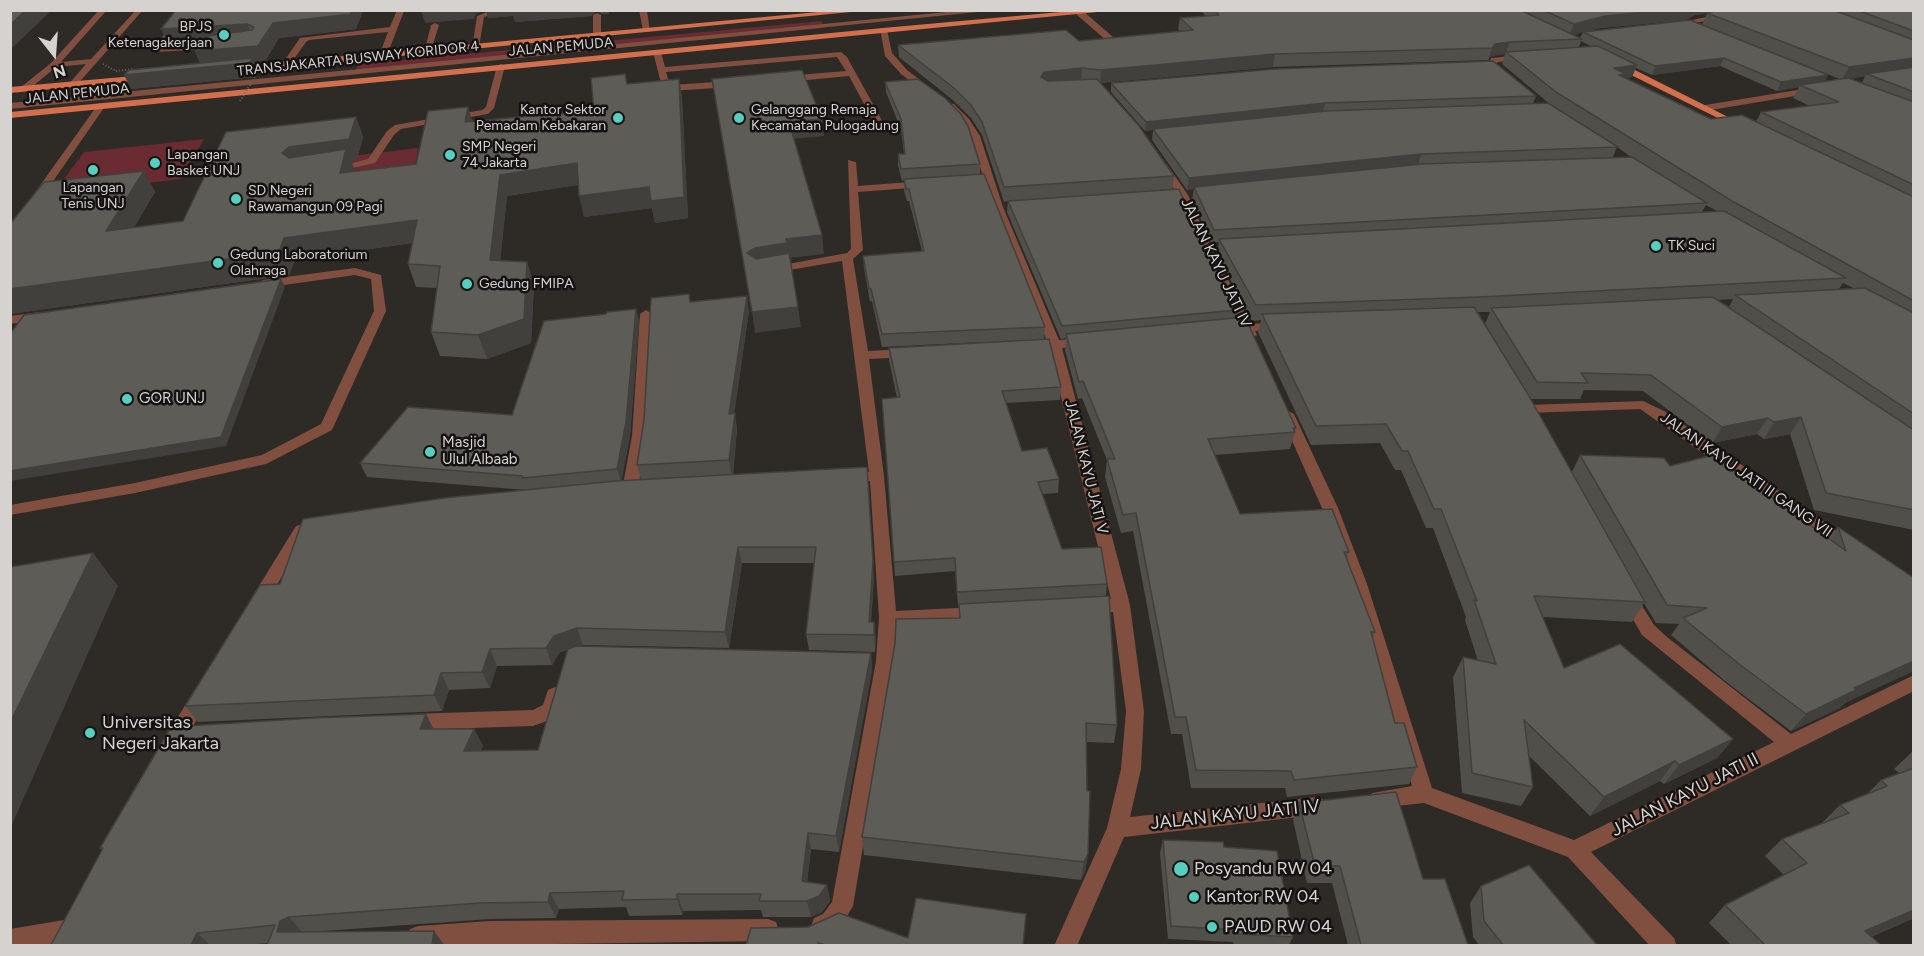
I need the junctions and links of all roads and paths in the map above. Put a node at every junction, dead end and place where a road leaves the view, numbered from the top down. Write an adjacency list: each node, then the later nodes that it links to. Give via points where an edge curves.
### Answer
1 (104, 10): 37 (street)
2 (140, 10): 35 (street)
3 (502, 10): 27 (street, via 482,16)
4 (643, 10): 21 (street)
5 (868, 10): 14 (main road, JALAN PEMUDA)
6 (939, 10): 12 (street, TRANSJAKARTA BUSWAY KORIDOR 4)
7 (995, 10): 12 (street, TRANSJAKARTA BUSWAY KORIDOR 4)
8 (1114, 10): 10 (main road, JALAN PEMUDA)
9 (400, 11): 20 (street)
10 (1080, 13): 22 (main road, JALAN PEMUDA); 24 (street)
11 (597, 15): 23 (street)
12 (893, 15): 14 (street, TRANSJAKARTA BUSWAY KORIDOR 4); 22 (street)
13 (1725, 15): 15 (street, via 1695,19)
14 (859, 16): 21 (main road, JALAN PEMUDA); 22 (street); 51 (street, TRANSJAKARTA BUSWAY KORIDOR 4); 55 (street, TRANSJAKARTA BUSWAY KORIDOR 4)
15 (1688, 24): 18 (street); 19 (street)
16 (435, 25): 28 (street)
17 (176, 26): 26 (street, via 156,50)
18 (1666, 26)
19 (1698, 28)
20 (392, 29): 30 (street); 36 (street, via 308,38)
21 (647, 30): 23 (main road, JALAN PEMUDA)
22 (883, 30): 29 (main road, JALAN PEMUDA); 74 (street, JALAN KAYU JATI V, via 888,54 904,72 950,105 975,136 983,180 1002,206)
23 (597, 35): 27 (main road, JALAN PEMUDA)
24 (1117, 45)
25 (222, 46): 26 (street)
26 (212, 47): 31 (street)
27 (475, 47): 28 (main road, JALAN PEMUDA)
28 (427, 51): 30 (main road, JALAN PEMUDA)
29 (657, 52): 38 (main road, JALAN PEMUDA); 42 (street)
30 (382, 56): 36 (main road, JALAN PEMUDA)
31 (204, 57)
32 (1528, 57): 39 (street, via 1494,60)
33 (255, 58): 52 (path, bridge, via 267,57)
34 (1606, 59): 54 (main road)
35 (99, 62): 37 (street); 40 (path, bridge, via 116,71); 47 (street)
36 (286, 64): 41 (main road, JALAN PEMUDA)
37 (54, 65): 48 (street)
38 (501, 66): 53 (main road, JALAN PEMUDA); 60 (street, via 490,108 484,112 398,127 372,161)
39 (1492, 67)
40 (139, 69)
41 (226, 70)
42 (661, 70): 43 (street, via 827,54 843,57); 46 (street, via 669,88)
43 (852, 74): 45 (street); 56 (street)
44 (155, 77): 47 (main road, JALAN PEMUDA)
45 (781, 80)
46 (746, 82)
47 (72, 85): 48 (main road, JALAN PEMUDA)
48 (24, 89): 50 (main road, JALAN PEMUDA)
49 (1821, 89): 54 (street)
50 (10, 90)
51 (10, 97)
52 (240, 101)
53 (102, 105): 55 (main road, JALAN PEMUDA); 63 (street)
54 (1705, 108): 57 (main road)
55 (11, 113)
56 (881, 128)
57 (1746, 129)
58 (1156, 156): 71 (street, JALAN KAYU JATI IV, via 1183,194)
59 (851, 162): 62 (street)
60 (322, 170)
61 (935, 184): 62 (street)
62 (853, 189): 64 (street, via 857,250)
63 (31, 205)
64 (847, 257): 65 (street); 78 (street)
65 (758, 273)
66 (252, 286): 84 (street, via 355,271 377,277 380,311 327,427 266,459)
67 (56, 314): 69 (street)
68 (646, 314): 83 (street, via 639,436)
69 (10, 320)
70 (1295, 326): 71 (street)
71 (1247, 327): 72 (street); 76 (street, JALAN KAYU JATI IV)
72 (1212, 331)
73 (1093, 341): 74 (street)
74 (1055, 345): 75 (street); 88 (street, JALAN KAYU JATI V)
75 (1015, 347)
76 (1257, 349)
77 (921, 352): 78 (street)
78 (862, 355): 81 (street)
79 (1281, 402): 103 (street, via 1330,508 1359,584)
80 (1538, 429): 86 (street, JALAN KAYU JATI II GANG VII, via 1524,404 1643,405)
81 (877, 476): 82 (street); 91 (street)
82 (830, 479)
83 (631, 490)
84 (10, 510)
85 (323, 523): 92 (street, via 302,530)
86 (1855, 552)
87 (1622, 585): 101 (street, via 1639,616 1661,642)
88 (1121, 605): 89 (street); 106 (street, JALAN KAYU JATI V, via 1135,711 1131,769)
89 (1077, 608)
90 (994, 612): 91 (street)
91 (888, 618): 94 (street)
92 (246, 621)
93 (862, 661): 94 (street)
94 (885, 661): 110 (street, via 842,906 831,922 811,930)
95 (559, 678): 98 (street, via 552,709 533,718)
96 (1914, 682): 101 (street, JALAN KAYU JATI II)
97 (209, 683): 100 (street)
98 (394, 722)
99 (200, 732): 100 (street)
100 (178, 734): 102 (street)
101 (1789, 743): 107 (street, JALAN KAYU JATI II)
102 (166, 755)
103 (1424, 794): 104 (street); 107 (street)
104 (1365, 800)
105 (1341, 803): 106 (street, JALAN KAYU JATI IV)
106 (1117, 828): 114 (street, JALAN KAYU JATI V)
107 (1575, 850): 115 (street)
108 (76, 910): 109 (street)
109 (63, 938): 113 (street)
110 (753, 938): 112 (street)
111 (395, 939): 112 (street)
112 (488, 939)
113 (10, 940)
114 (1065, 945)
115 (1666, 945)

